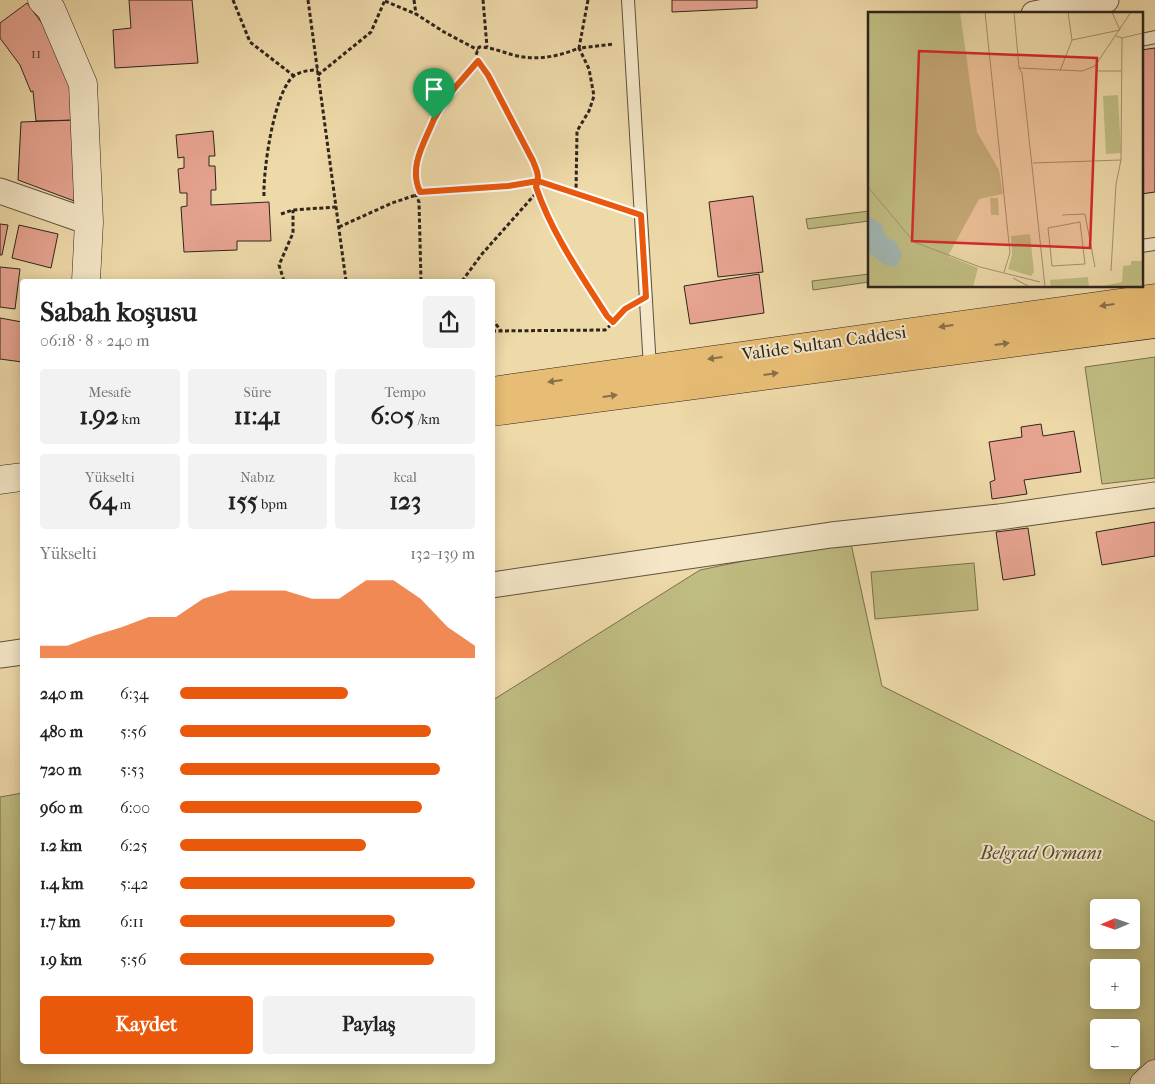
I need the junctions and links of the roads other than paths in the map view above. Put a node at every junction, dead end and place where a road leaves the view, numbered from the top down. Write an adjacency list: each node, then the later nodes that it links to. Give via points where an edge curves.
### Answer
1 (42, 0): 8 (main road, via 51,9 83,84)
2 (628, 0): 14 (lane)
3 (1106, 0): 4 (street)
4 (1044, 12)
5 (1155, 37): 6 (lane)
6 (1142, 40)
7 (0, 191): 8 (street)
8 (89, 222): 11 (main road)
9 (1155, 244): 10 (lane)
10 (1142, 246)
11 (86, 279)
12 (1155, 298): 14 (main road, Valide Sultan Caddesi, one-way to 14)
13 (1155, 324): 14 (main road, Valide Sultan Caddesi, one-way to 13)
14 (652, 379): 15 (main road, Valide Sultan Caddesi, one-way to 15); 16 (main road, Valide Sultan Caddesi, one-way to 14)
15 (495, 391)
16 (495, 411)
17 (20, 476): 18 (main road)
18 (0, 480)
19 (1155, 496): 20 (street, via 830,535)
20 (495, 585)
21 (20, 652): 22 (street)
22 (0, 656)
23 (1155, 1074): 24 (main road)
24 (1144, 1084)

